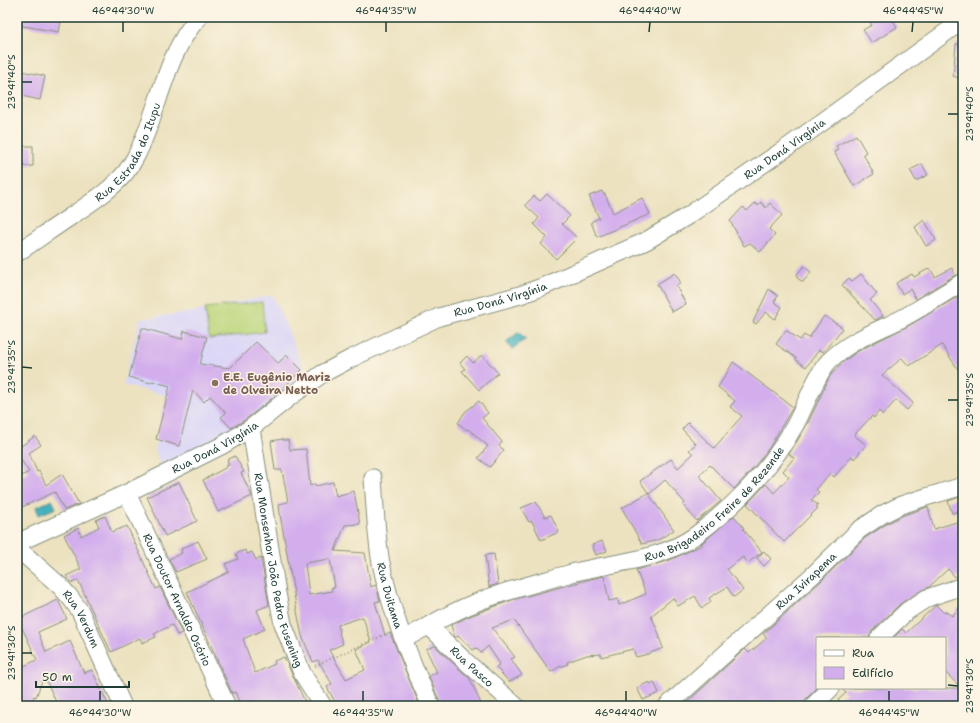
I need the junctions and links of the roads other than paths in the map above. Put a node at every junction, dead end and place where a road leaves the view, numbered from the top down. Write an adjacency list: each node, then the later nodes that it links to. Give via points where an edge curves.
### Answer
1 (199, 17): 3 (street, Rua Estrada do Itupu, via 191,25 172,61 147,132 134,159 118,181)
2 (963, 20): 5 (street, Rua Doná Virgínia, via 792,144 689,215 646,241 542,287 439,317 352,358 322,374)
3 (17, 253)
4 (963, 282): 12 (street, Rua Brigadeiro Freire de Rezende, via 904,317 859,338 828,362 786,443 764,473 728,509 680,545 644,558 570,574 474,603)
5 (251, 428): 8 (street, Rua Doná Virgínia, via 221,446); 18 (street, Rua Monsenhor João Pedro Fusening, via 283,624 302,672)
6 (373, 478): 13 (street, Rua Duitama, via 376,532 381,563 391,604)
7 (963, 486): 21 (street, Rua Ivirapema, via 901,505 859,530 814,574)
8 (127, 493): 9 (street, Rua Doná Virgínia); 17 (street, Rua Doutor Arnaldo Osório)
9 (17, 543)
10 (17, 548): 16 (street, Rua Verdum, via 59,585 80,611)
11 (961, 588): 14 (street, via 927,598 907,610)
12 (429, 626): 13 (street, Rua Brigadeiro Freire de Rezende); 20 (street, Rua Pasco)
13 (402, 634): 19 (street, Rua Duitama)
14 (880, 637)
15 (830, 689): 22 (street)
16 (123, 706)
17 (227, 706)
18 (323, 706)
19 (431, 706)
20 (516, 706)
21 (667, 706)
22 (814, 706)

